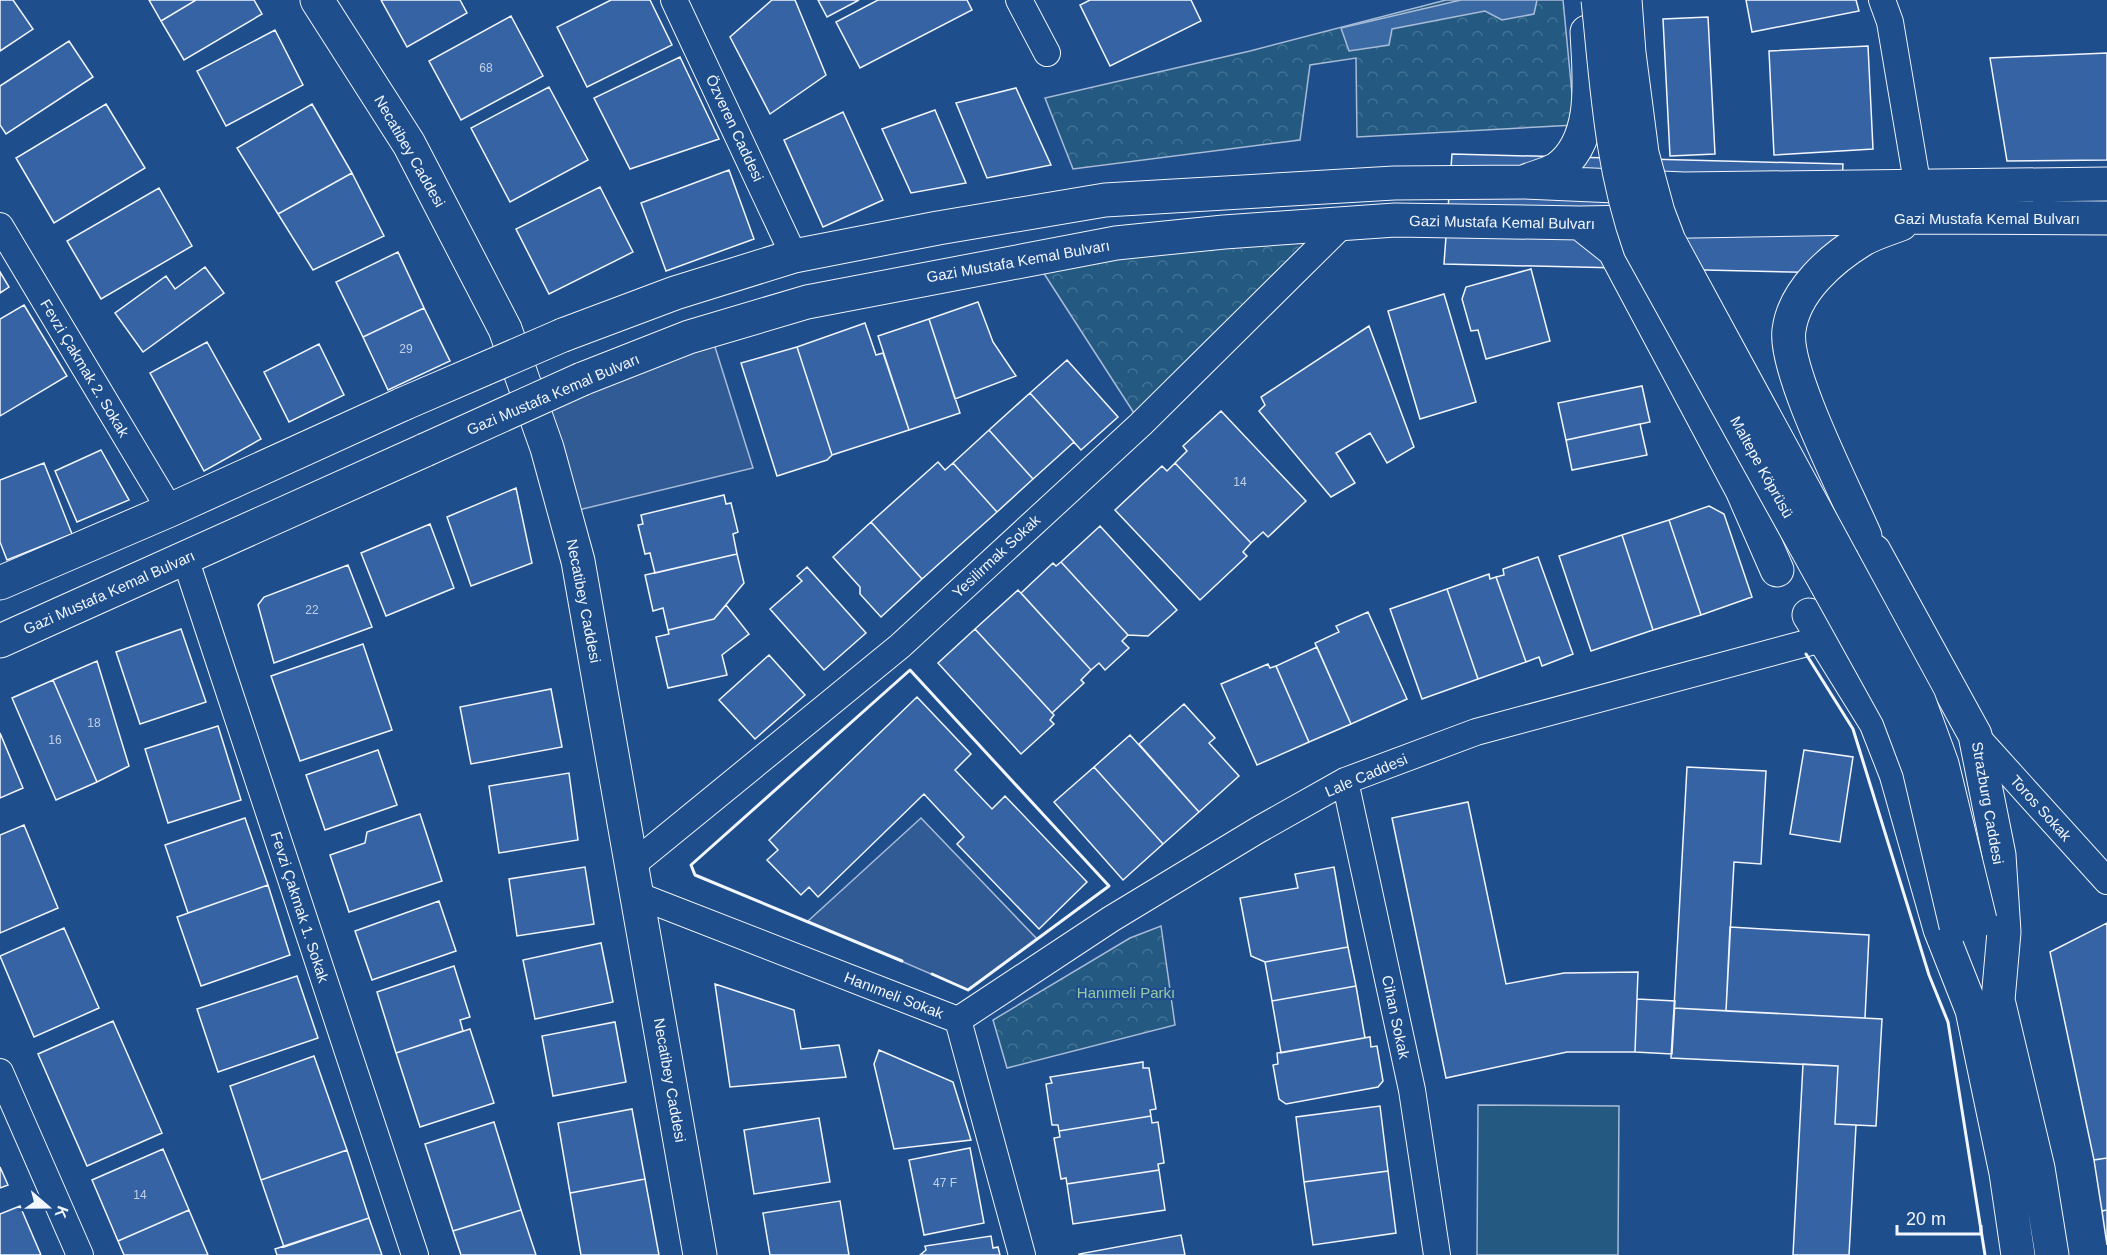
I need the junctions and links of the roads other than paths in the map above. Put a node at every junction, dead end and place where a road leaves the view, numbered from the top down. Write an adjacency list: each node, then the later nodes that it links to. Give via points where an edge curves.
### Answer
1 (317, 0): 26 (main road, Necatibey Caddesi, via 409,144 505,329 547,448 571,532)
2 (1018, 0): 8 (street)
3 (1584, 0): 9 (main road, via 1588,114 1575,149 1557,169)
4 (1598, 0): 28 (main road, Maltepe Köprüsü, bridge, via 1614,157 1640,248 1898,712)
5 (1625, 0): 28 (main road, Maltepe Köprüsü, bridge, via 1642,153 1658,212 1693,288 1919,701 1942,764)
6 (1882, 0): 11 (street, via 1890,22)
7 (686, 5): 16 (street, Özveren Caddesi)
8 (1047, 53)
9 (1524, 182): 11 (main road, Gazi Mustafa Kemal Bulvarı); 16 (main road, Gazi Mustafa Kemal Bulvarı, via 1394,183 1105,200)
10 (2107, 184): 11 (main road, Gazi Mustafa Kemal Bulvarı)
11 (1918, 202): 12 (main road, Gazi Mustafa Kemal Bulvarı); 13 (main road, Gazi Mustafa Kemal Bulvarı); 18 (main road, Strazburg Caddesi, via 1820,272 1799,299 1788,330 1803,396)
12 (2107, 218)
13 (1580, 223): 14 (main road, Gazi Mustafa Kemal Bulvarı, via 1395,220); 20 (main road, via 1614,250 1742,490)
14 (1342, 225): 19 (main road, Gazi Mustafa Kemal Bulvarı, bridge, via 1116,243 807,302 689,337 582,379); 26 (street, Yesilirmak Sokak, via 1141,424 900,646)
15 (0, 226): 17 (street, Fevzi Çakmak 2. Sokak)
16 (794, 256): 17 (main road, Gazi Mustafa Kemal Bulvarı, bridge, via 675,293 563,335)
17 (170, 510): 21 (main road, Gazi Mustafa Kemal Bulvarı)
18 (1870, 544): 20 (main road, via 1853,526 1839,520 1809,522 1786,541); 22 (main road, via 1877,567 1868,598 1856,610 1825,619); 24 (main road, Strazburg Caddesi)
19 (185, 558): 23 (main road, Gazi Mustafa Kemal Bulvarı); 33 (street, Fevzi Çakmak 1. Sokak)
20 (1777, 570): 22 (main road, via 1786,598)
21 (0, 583)
22 (1815, 627): 25 (street, Lale Caddesi, via 1476,732); 29 (main road, Strazburg Caddesi, via 1876,723 1896,774 1940,929)
23 (0, 641)
24 (1975, 735): 27 (street, Toros Sokak); 29 (main road, Strazburg Caddesi, via 1999,855 2004,932)
25 (1346, 781): 30 (street, Lale Caddesi, via 1111,919); 36 (street, Cihan Sokak, via 1412,1090)
26 (635, 880): 30 (street, Hanımeli Sokak); 34 (main road, Necatibey Caddesi)
27 (2107, 881)
28 (1968, 923): 29 (main road)
29 (1985, 1005): 37 (main road, Strazburg Caddesi); 38 (main road, Strazburg Caddesi, via 2038,1168)
30 (958, 1020): 35 (street, Hanımeli Sokak)
31 (0, 1072): 32 (street)
32 (80, 1255)
33 (415, 1255)
34 (700, 1255)
35 (1022, 1255)
36 (1437, 1255)
37 (2018, 1255)
38 (2052, 1255)

